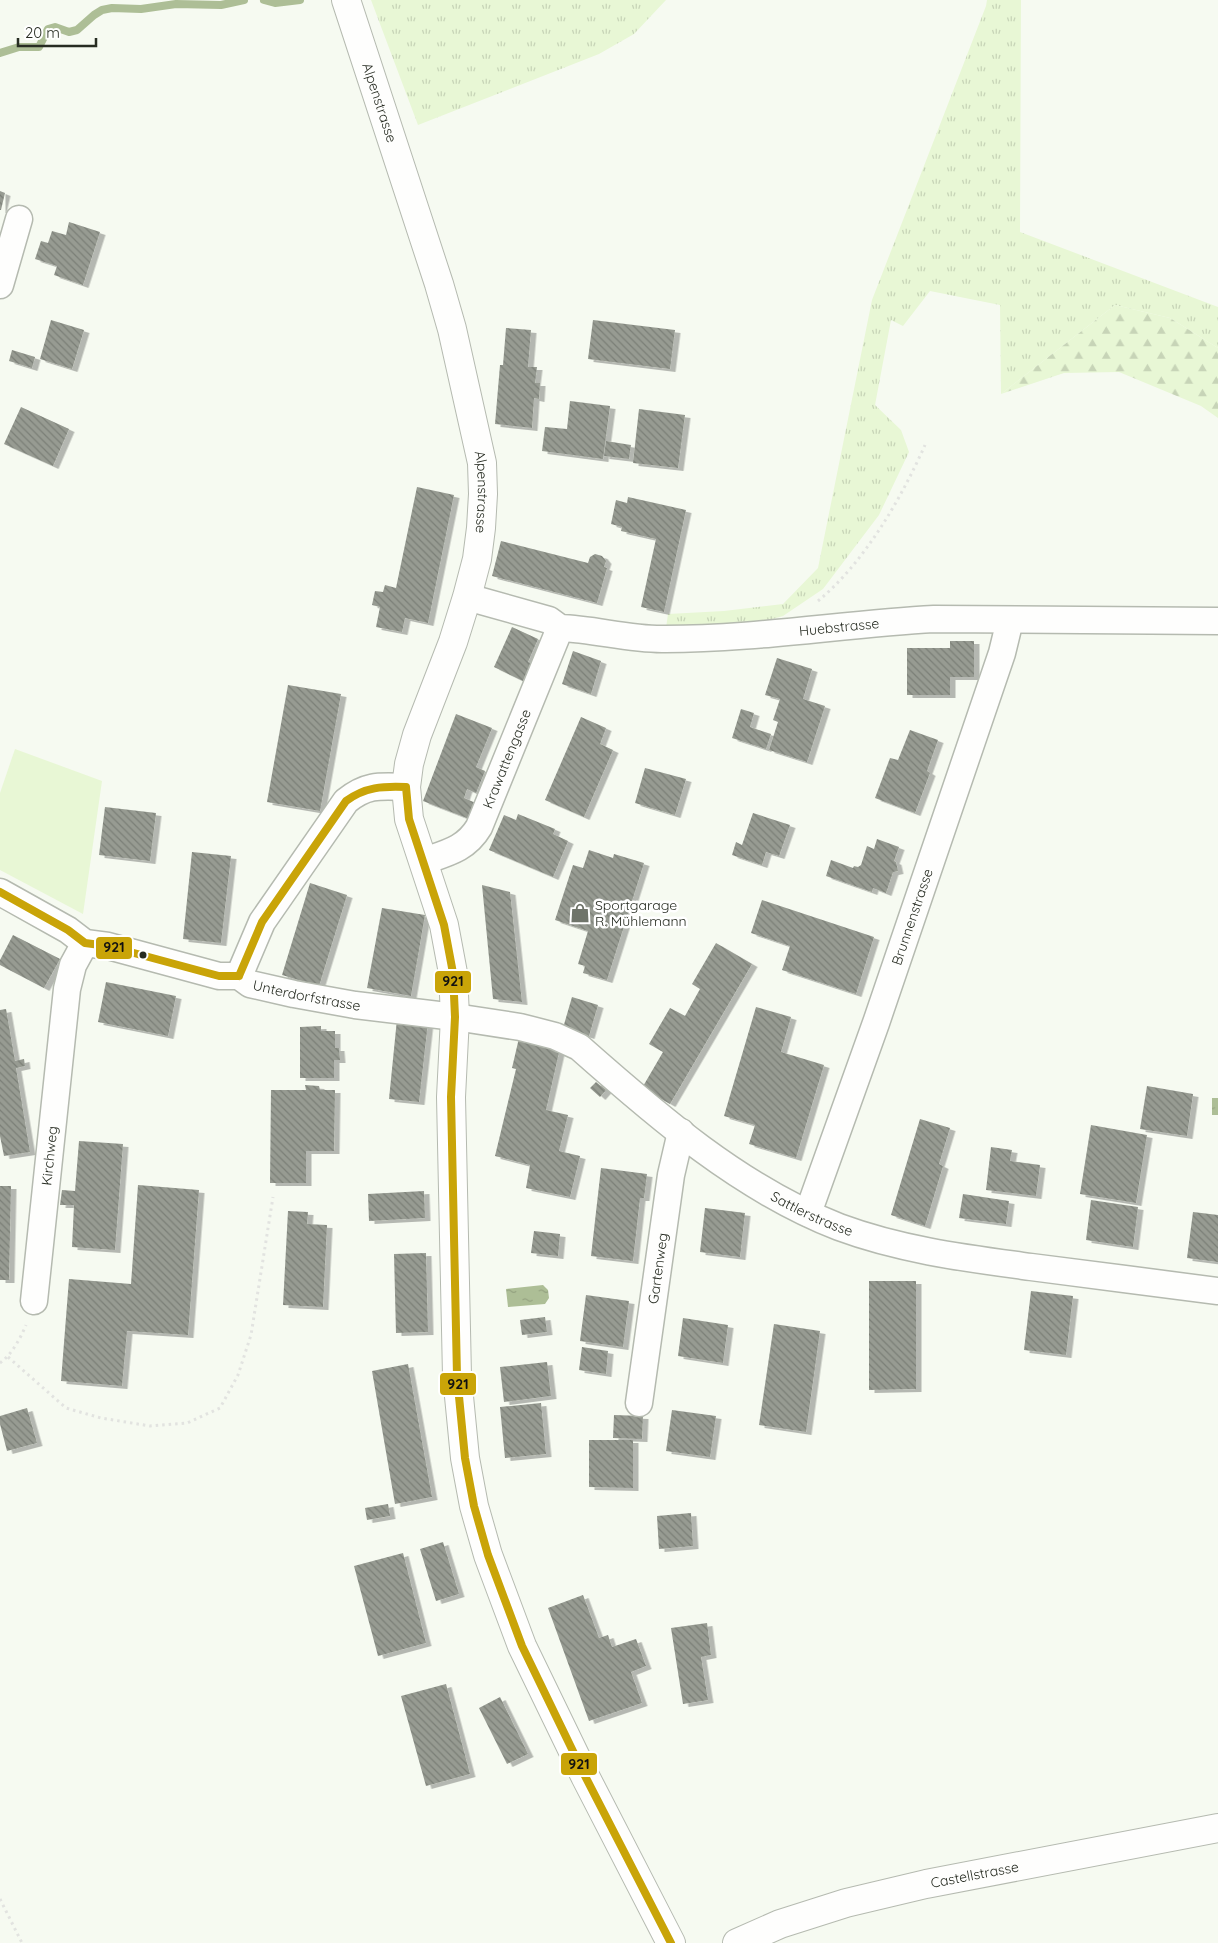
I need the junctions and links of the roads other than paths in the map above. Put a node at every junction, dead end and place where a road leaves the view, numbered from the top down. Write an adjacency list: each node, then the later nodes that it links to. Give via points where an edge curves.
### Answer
1 (346, 0): 4 (main road, Alpenstrasse, via 439,284 482,463 481,528)
2 (19, 219): 3 (street)
3 (0, 285)
4 (467, 597): 7 (street, Huebstrasse, via 549,620); 8 (main road, Alpenstrasse, via 454,642 417,735)
5 (1010, 620): 6 (street, Huebstrasse); 7 (street, Huebstrasse, via 918,620 663,640); 15 (street, Brunnenstrasse, via 1002,653 876,1024)
6 (1218, 622)
7 (560, 628): 9 (street, Krawattengasse, via 479,826 461,847)
8 (406, 788): 9 (main road, Alpenstrasse, via 409,819); 12 (street, via 372,786 346,801 262,922)
9 (424, 861): 13 (main road, Alpenstrasse, via 449,946)
10 (0, 892): 11 (street, Unterdorfstrasse)
11 (85, 943): 12 (street, Unterdorfstrasse, via 108,946 219,976); 17 (street, Kirchweg, via 73,964 67,989)
12 (239, 976): 13 (street, Unterdorfstrasse, via 250,984 294,994)
13 (455, 1017): 14 (street, Sattlerstrasse, via 520,1027 579,1047); 20 (main road, Alpenstrasse, via 451,1097 457,1376 464,1458 474,1506 488,1555 522,1646)
14 (681, 1132): 15 (street, Sattlerstrasse, via 732,1169); 18 (street, Gartenweg, via 671,1175)
15 (808, 1213): 16 (street, Sattlerstrasse, via 872,1238 938,1254)
16 (1218, 1291)
17 (34, 1301)
18 (639, 1404)
19 (1218, 1828): 21 (main road, Castellstrasse, via 908,1888 780,1924)
20 (671, 1943)
21 (737, 1943)

